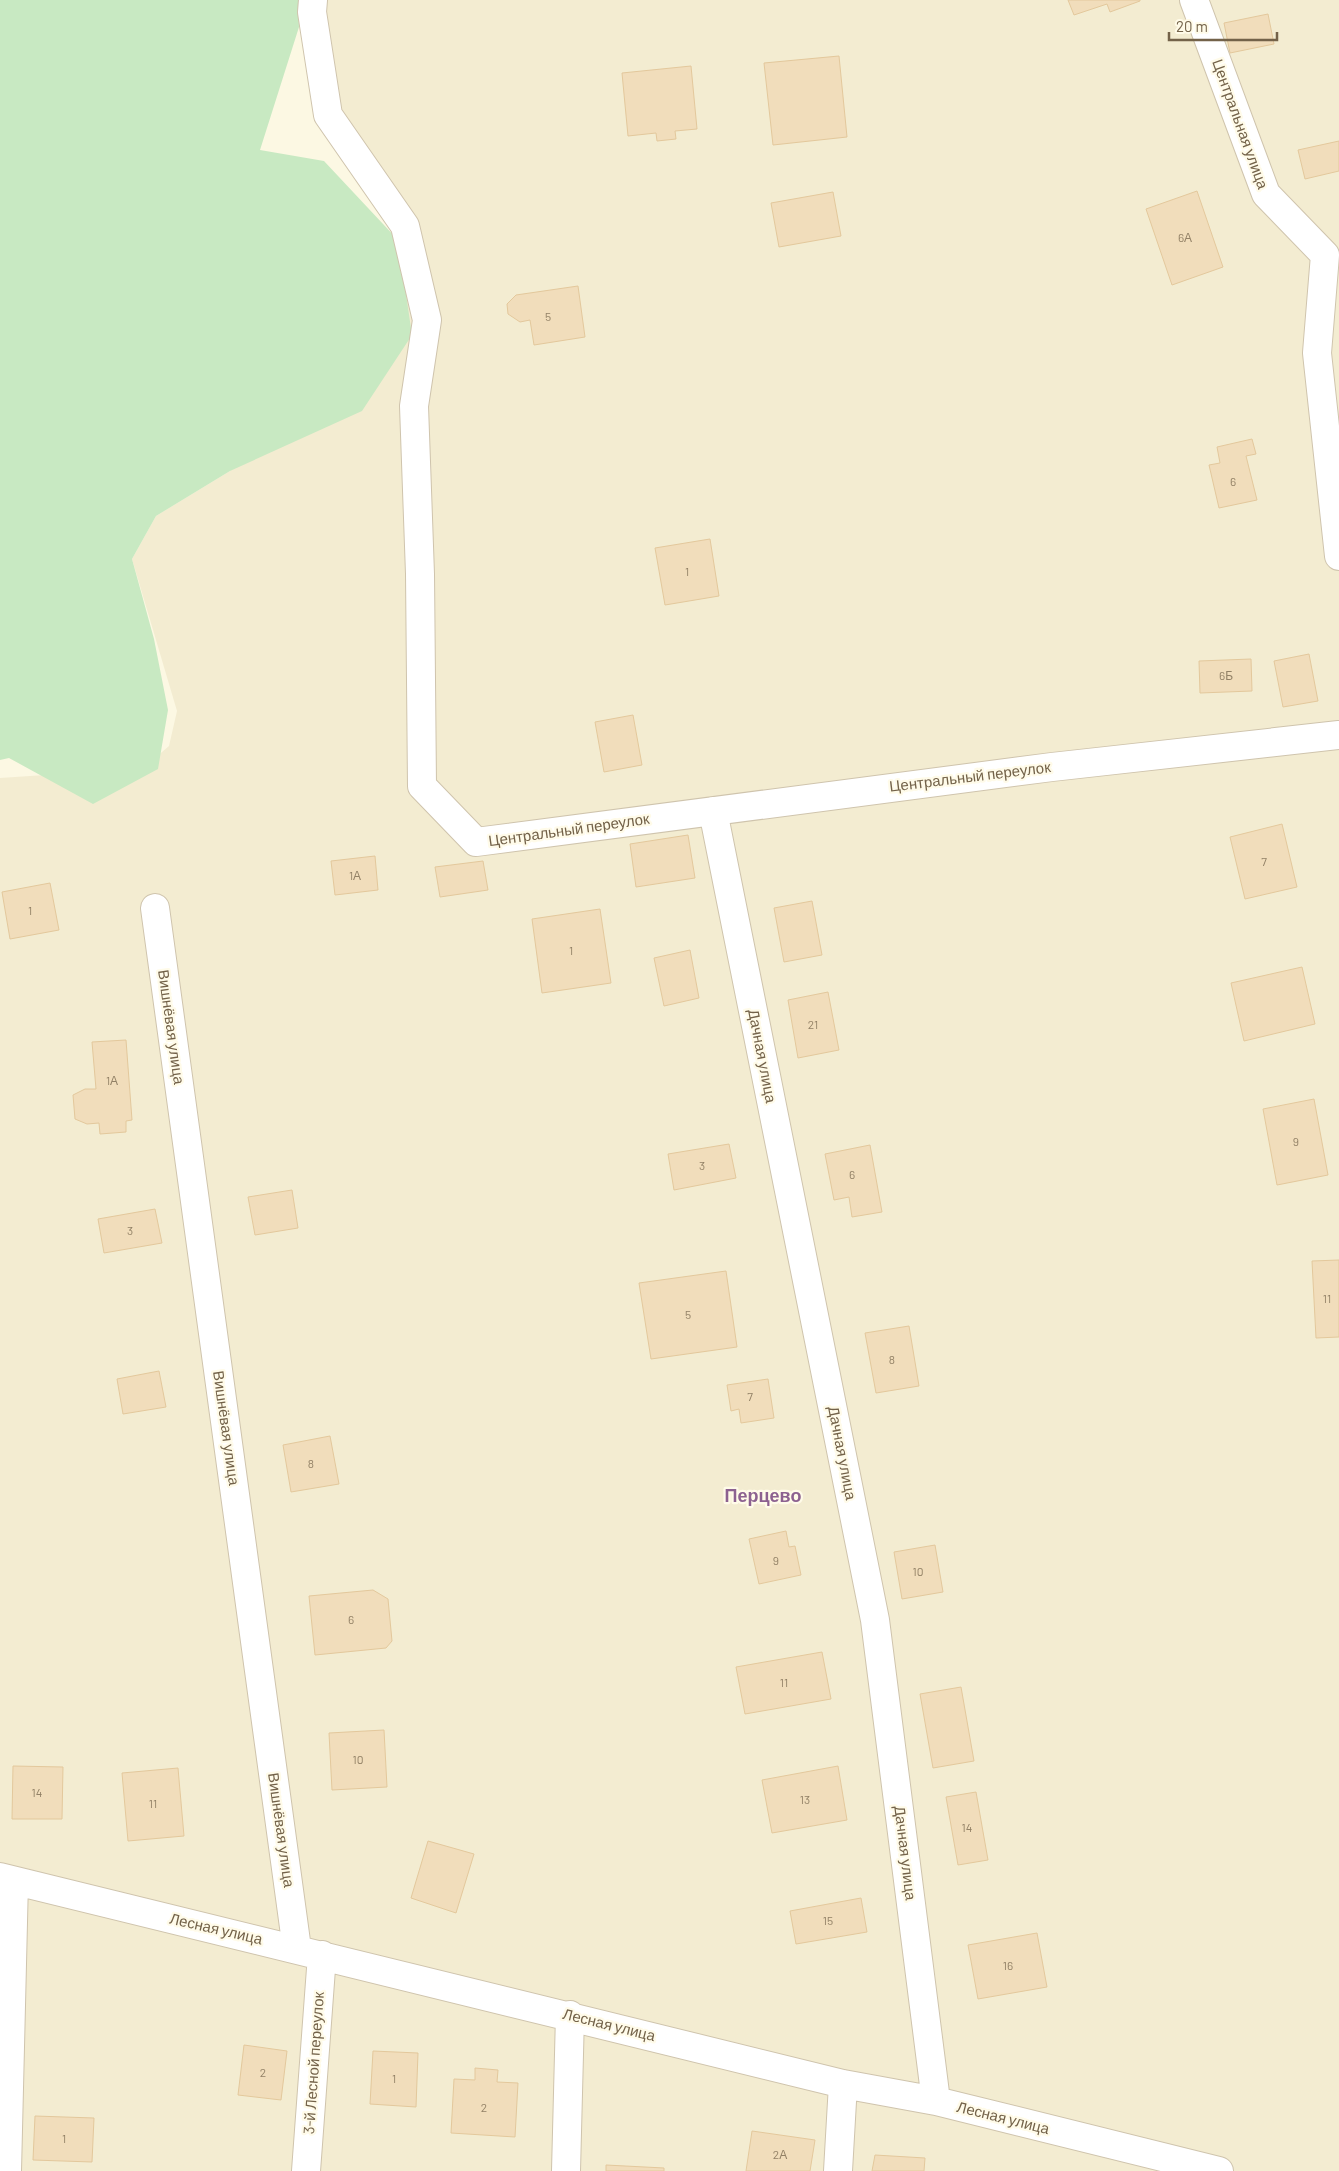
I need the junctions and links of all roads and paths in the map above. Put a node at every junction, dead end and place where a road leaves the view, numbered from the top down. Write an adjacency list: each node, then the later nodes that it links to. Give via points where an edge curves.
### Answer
1 (313, 0): 6 (street, Центральный переулок, via 312,12 328,115 406,226 427,320 414,406 422,786 476,842)
2 (1194, 0): 3 (street, Центральная улица, via 1266,194)
3 (1332, 253): 4 (street, Центральная улица, via 1317,353)
4 (1339, 556)
5 (1339, 735): 6 (street, Центральный переулок, via 1052,767)
6 (713, 811): 12 (street, Дачная улица, via 875,1620)
7 (155, 908): 9 (street, Вишнёвая улица)
8 (7, 1879): 9 (street, Лесная улица); 13 (street)
9 (310, 1952): 10 (street, Лесная улица); 14 (street, 3-й Лесной переулок)
10 (570, 2015): 11 (street, Лесная улица); 15 (street)
11 (843, 2084): 12 (street, Лесная улица); 16 (street)
12 (936, 2101): 17 (street, Лесная улица)
13 (7, 2171)
14 (306, 2171)
15 (566, 2171)
16 (838, 2171)
17 (1219, 2171)

